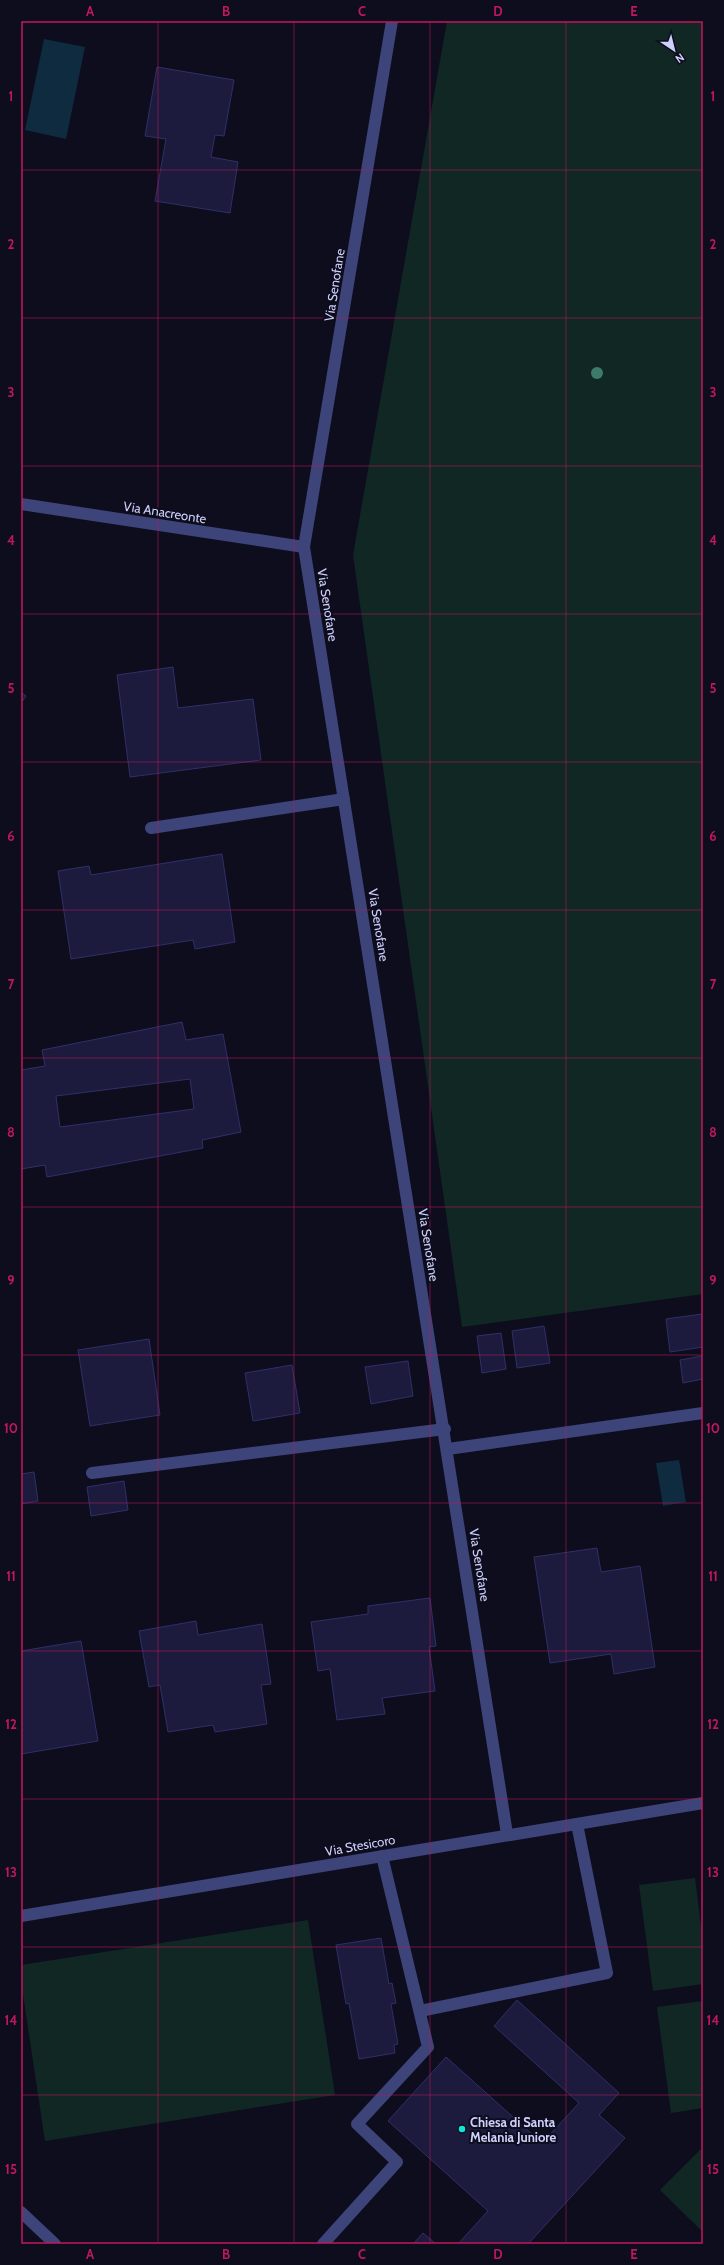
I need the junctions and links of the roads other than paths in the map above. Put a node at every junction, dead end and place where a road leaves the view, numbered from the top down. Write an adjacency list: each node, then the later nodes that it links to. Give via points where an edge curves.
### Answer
1 (392, 21): 3 (street, Via Senofane)
2 (21, 504): 3 (street, Via Anacreonte)
3 (304, 547): 4 (street, Via Senofane)
4 (344, 798): 5 (street); 7 (street, Via Senofane)
5 (150, 828)
6 (703, 1413): 8 (street)
7 (445, 1429): 8 (street, Via Senofane); 9 (street)
8 (448, 1450): 12 (street, Via Senofane)
9 (92, 1473)
10 (703, 1803): 11 (street, Via Stesicoro)
11 (577, 1824): 12 (street, Via Stesicoro); 15 (street, via 607,1973)
12 (507, 1834): 13 (street, Via Stesicoro)
13 (382, 1856): 14 (street, Via Stesicoro); 15 (street)
14 (21, 1916)
15 (420, 2011): 18 (street, via 428,2047 357,2124 397,2162)
16 (21, 2212): 17 (street)
17 (55, 2244)
18 (323, 2244)

